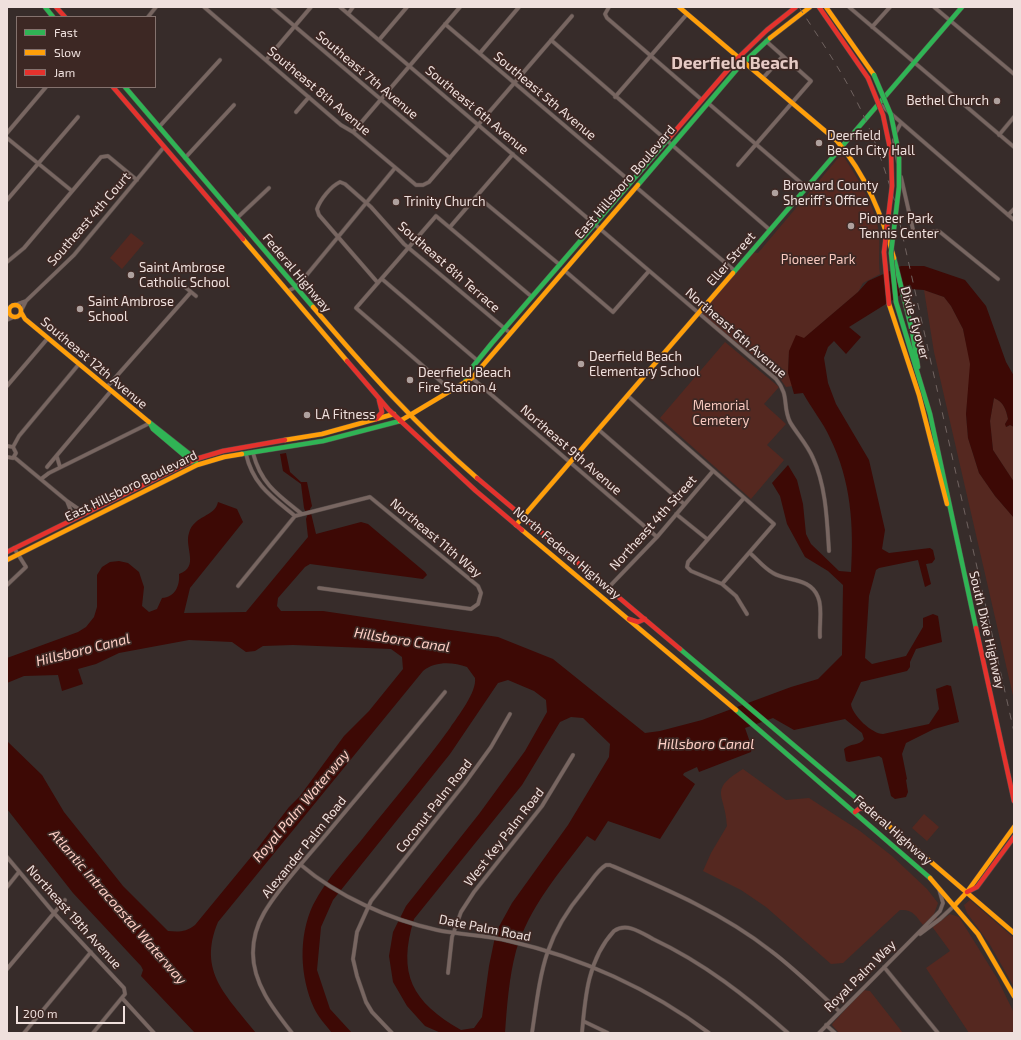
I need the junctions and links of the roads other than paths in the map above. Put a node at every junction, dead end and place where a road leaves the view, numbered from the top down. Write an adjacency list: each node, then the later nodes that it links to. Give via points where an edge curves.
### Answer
1 (45, 7): 24 (main road)
2 (56, 7): 25 (main road)
3 (156, 7): 26 (street)
4 (204, 7): 40 (street, Southeast 8th Avenue)
5 (272, 7): 30 (street, Southeast 7th Avenue)
6 (311, 7): 30 (street)
7 (340, 7): 22 (street, Southeast 6th Avenue)
8 (353, 7): 22 (street)
9 (407, 7): 32 (street)
10 (460, 7): 29 (street)
11 (519, 7): 35 (street)
12 (609, 7): 36 (street, via 605,14 607,18)
13 (679, 7): 23 (main road)
14 (796, 7): 38 (main road, East Hillsboro Boulevard)
15 (810, 7): 34 (main road, East Hillsboro Boulevard)
16 (819, 7): 134 (main road, Dixie Flyover, bridge, via 868,78 885,119 892,152 892,179 884,260 889,304)
17 (826, 7): 135 (main road, Dixie Flyover, bridge, via 874,75 891,115 899,154 899,187 891,253 896,302)
18 (849, 7): 31 (street)
19 (890, 7): 31 (street)
20 (934, 7): 28 (street)
21 (962, 7): 28 (main road, Eller Street)
22 (348, 14): 32 (street, Southeast 6th Avenue)
23 (687, 14): 36 (street); 38 (main road)
24 (52, 16)
25 (64, 16)
26 (149, 16)
27 (572, 16): 33 (street)
28 (951, 21): 42 (main road, Eller Street); 44 (street)
29 (445, 24): 35 (street, Southeast 5th Avenue); 43 (street)
30 (294, 26): 40 (street); 52 (street, Southeast 7th Avenue)
31 (872, 27): 42 (street)
32 (379, 40): 43 (street, Southeast 6th Avenue)
33 (551, 40): 46 (street); 50 (street)
34 (766, 41): 37 (street); 41 (main road, East Hillsboro Boulevard)
35 (480, 54): 46 (street, Southeast 5th Avenue)
36 (651, 55): 50 (street); 53 (street)
37 (783, 56): 45 (street); 55 (street, via 811,81)
38 (739, 57): 41 (main road); 53 (main road, East Hillsboro Boulevard)
39 (220, 60): 63 (street)
40 (266, 60): 51 (street, Southeast 8th Avenue)
41 (744, 62): 45 (main road); 54 (main road, East Hillsboro Boulevard)
42 (915, 63): 56 (main road, Eller Street); 67 (street)
43 (409, 66): 52 (street); 62 (street, Southeast 6th Avenue)
44 (1014, 74)
45 (764, 78): 55 (main road)
46 (514, 83): 62 (street); 84 (street, Southeast 5th Avenue)
47 (45, 88): 65 (street)
48 (114, 88): 66 (main road, Federal Highway)
49 (126, 88): 63 (main road, Federal Highway)
50 (615, 96): 70 (street)
51 (309, 97): 58 (street); 64 (street, Southeast 8th Avenue)
52 (381, 99): 64 (street); 79 (street, Southeast 7th Avenue)
53 (702, 100): 70 (main road, East Hillsboro Boulevard)
54 (708, 103): 71 (main road, East Hillsboro Boulevard); 72 (street)
55 (793, 104): 72 (street); 74 (main road)
56 (880, 104): 61 (street); 74 (main road, Eller Street)
57 (234, 105): 78 (street)
58 (296, 112)
59 (78, 117): 80 (street)
60 (1014, 118): 67 (street)
61 (901, 123): 94 (street); 112 (street, via 894,135 895,147 913,232 940,232)
62 (478, 125): 77 (street, Southeast 6th Avenue); 79 (street)
63 (159, 128): 69 (main road, Federal Highway)
64 (353, 132): 82 (street, Southeast 8th Avenue)
65 (7, 133)
66 (154, 135): 69 (main road); 73 (main road, Federal Highway)
67 (999, 135): 75 (street)
68 (7, 138): 80 (street)
69 (169, 139): 76 (main road, Federal Highway)
70 (667, 141): 71 (street); 84 (main road, East Hillsboro Boulevard)
71 (672, 145): 85 (main road, East Hillsboro Boulevard); 102 (street)
72 (756, 145): 81 (street); 87 (street)
73 (164, 147): 76 (main road); 83 (street, Southeast 4th Court); 93 (main road, Federal Highway)
74 (843, 147): 87 (main road, Eller Street); 135 (main road, via 863,175 896,263)
75 (1014, 147)
76 (181, 153): 78 (main road, Federal Highway)
77 (513, 154): 89 (street); 98 (street, Southeast 6th Avenue)
78 (185, 158): 95 (main road, Federal Highway)
79 (450, 158): 82 (street, Southeast 8th Avenue, via 429,182 423,185 416,185)
80 (38, 164): 88 (street); 90 (street)
81 (738, 166)
82 (395, 168): 91 (street)
83 (137, 180): 88 (street, via 108,156 104,156); 122 (street, Southeast 4th Court, via 74,255)
84 (631, 182): 98 (main road, East Hillsboro Boulevard)
85 (636, 187): 100 (main road, East Hillsboro Boulevard); 109 (street)
86 (269, 188): 95 (street)
87 (807, 188): 102 (main road, Eller Street)
88 (72, 191): 105 (street, via 24,248)
89 (477, 196): 99 (street); 106 (street)
90 (7, 200)
91 (366, 202): 103 (street); 103 (street, Southeast 8th Terrace, via 340,182 331,189 317,210); 104 (street, Southeast 8th Terrace)
92 (1014, 209): 94 (street)
93 (223, 215): 95 (main road); 97 (main road, Federal Highway)
94 (1008, 215): 96 (street)
95 (237, 218): 101 (main road, Federal Highway)
96 (1014, 220)
97 (231, 224): 101 (main road); 117 (main road, Federal Highway)
98 (595, 224): 100 (street, Southeast 6th Avenue); 106 (main road, East Hillsboro Boulevard)
99 (450, 227): 104 (street, via 436,216); 121 (street)
100 (600, 228): 107 (main road, East Hillsboro Boulevard); 108 (street, Northeast 6th Avenue)
101 (247, 230): 116 (main road, Federal Highway)
102 (770, 230): 109 (main road, Eller Street)
103 (338, 236): 113 (street); 116 (street)
104 (409, 247): 111 (street); 129 (street, Southeast 8th Terrace)
105 (7, 262)
106 (560, 266): 110 (main road, East Hillsboro Boulevard)
107 (564, 270): 108 (street, via 613,312); 114 (main road, East Hillsboro Boulevard)
108 (649, 271): 125 (street, Northeast 6th Avenue)
109 (735, 271): 125 (main road, Eller Street)
110 (550, 276): 114 (main road); 121 (main road, East Hillsboro Boulevard)
111 (382, 278): 113 (street); 132 (street)
112 (998, 280)
113 (378, 283): 140 (street, via 356,308)
114 (550, 286): 130 (main road, East Hillsboro Boulevard)
115 (185, 287): 118 (street)
116 (296, 287): 117 (street); 120 (street); 144 (main road, Federal Highway)
117 (288, 291): 120 (main road, Federal Highway)
118 (191, 292): 119 (street); 139 (street)
119 (196, 296)
120 (292, 296): 142 (main road, Federal Highway)
121 (532, 297): 129 (main road, East Hillsboro Boulevard)
122 (26, 301): 123 (street, Southeast 4th Court); 124 (street, Southeast 4th Court)
123 (10, 307): 124 (main road); 126 (main road); 127 (street)
124 (21, 311): 126 (main road); 128 (main road, Southeast 12th Avenue)
125 (699, 313): 141 (main road, Eller Street); 190 (street, Northeast 6th Avenue, via 783,388 789,420 807,445 818,471 827,514)
126 (15, 317): 127 (street); 128 (main road, Southeast 12th Avenue)
127 (7, 319)
128 (25, 319): 131 (main road, Southeast 12th Avenue)
129 (505, 329): 130 (street, Southeast 8th Terrace); 132 (main road, East Hillsboro Boulevard)
130 (510, 333): 136 (main road, East Hillsboro Boulevard)
131 (48, 338): 133 (main road, Southeast 12th Avenue); 138 (street)
132 (478, 361): 137 (main road, East Hillsboro Boulevard, via 466,375)
133 (79, 364): 139 (main road, Southeast 12th Avenue); 155 (street, via 19,436)
134 (910, 369): 135 (main road); 177 (main road, South Dixie Highway, via 942,490)
135 (920, 377): 177 (main road, South Dixie Highway, via 947,488)
136 (472, 378): 137 (main road, East Hillsboro Boulevard); 162 (street, Northeast 9th Avenue)
137 (466, 380): 140 (main road, East Hillsboro Boulevard)
138 (7, 386)
139 (109, 389): 147 (main road, Southeast 12th Avenue); 158 (street)
140 (452, 391): 144 (main road, East Hillsboro Boulevard)
141 (628, 396): 149 (main road, Eller Street); 167 (street)
142 (379, 400): 143 (main road, Federal Highway); 145 (main road, via 382,412)
143 (394, 414): 144 (main road, East Hillsboro Boulevard); 145 (main road, East Hillsboro Boulevard); 146 (main road, North Federal Highway)
144 (408, 414): 146 (main road, East Hillsboro Boulevard); 163 (main road, Federal Highway)
145 (376, 419): 148 (main road, East Hillsboro Boulevard)
146 (400, 421): 151 (main road, East Hillsboro Boulevard); 185 (main road, North Federal Highway, via 449,468)
147 (150, 423): 161 (main road, Southeast 12th Avenue, via 153,429); 166 (street)
148 (335, 430): 150 (main road, East Hillsboro Boulevard); 151 (main road)
149 (599, 430): 162 (main road, Eller Street); 176 (street)
150 (322, 434): 152 (main road); 153 (main road, East Hillsboro Boulevard)
151 (323, 440): 152 (main road, East Hillsboro Boulevard)
152 (311, 443): 156 (main road, East Hillsboro Boulevard)
153 (260, 445): 157 (main road, via 250,449); 161 (main road, East Hillsboro Boulevard, via 219,452)
154 (7, 446): 155 (street)
155 (13, 447): 160 (street)
156 (253, 452): 157 (main road, East Hillsboro Boulevard); 168 (street)
157 (246, 454): 164 (main road, East Hillsboro Boulevard); 170 (street)
158 (57, 456): 165 (street); 166 (street)
159 (7, 457): 160 (street)
160 (14, 457): 169 (street)
161 (193, 460): 164 (main road); 175 (main road, East Hillsboro Boulevard)
162 (570, 462): 182 (main road, Eller Street); 187 (street, Northeast 9th Avenue)
163 (462, 464): 182 (main road, North Federal Highway)
164 (197, 465): 183 (main road, East Hillsboro Boulevard)
165 (47, 467)
166 (60, 467): 169 (street)
167 (713, 471): 173 (street); 176 (street, Northeast 4th Street)
168 (261, 476): 170 (street); 171 (street)
169 (41, 479): 174 (street)
170 (255, 479): 172 (street)
171 (277, 494): 172 (street); 179 (street)
172 (273, 498): 181 (street)
173 (744, 498): 188 (street); 192 (street, via 774,524)
174 (67, 501): 178 (street); 184 (street, via 72,511)
175 (103, 504): 178 (main road, East Hillsboro Boulevard); 183 (main road, via 89,515)
176 (684, 504): 180 (street, Northeast 4th Street)
177 (950, 511): 213 (main road, South Dixie Highway)
178 (82, 514): 184 (main road, East Hillsboro Boulevard); 186 (main road, via 78,521)
179 (304, 514): 181 (street, Northeast 11th Way); 200 (street, Northeast 11th Way, via 370,497 478,586 482,593 478,604 471,609)
180 (676, 514): 187 (street, Northeast 4th Street); 188 (street)
181 (295, 516): 199 (street)
182 (523, 517): 185 (main road, Eller Street); 196 (main road, North Federal Highway)
183 (89, 518): 186 (main road, East Hillsboro Boulevard)
184 (71, 520): 189 (main road, East Hillsboro Boulevard)
185 (516, 525): 195 (main road, North Federal Highway)
186 (58, 533): 193 (main road, East Hillsboro Boulevard)
187 (657, 537): 201 (street, Northeast 4th Street)
188 (707, 539): 198 (street, via 688,562 687,567)
189 (14, 548): 191 (main road, East Hillsboro Boulevard); 193 (street)
190 (829, 551)
191 (7, 552)
192 (750, 553): 198 (street); 207 (street, via 775,575 798,579 814,592 820,605)
193 (17, 554): 194 (main road, East Hillsboro Boulevard); 197 (street, via 26,567)
194 (7, 560)
195 (575, 574): 196 (main road); 203 (main road, North Federal Highway)
196 (592, 574): 201 (main road, North Federal Highway)
197 (7, 584)
198 (722, 584): 202 (street, via 736,596)
199 (238, 586)
200 (319, 588)
201 (608, 588): 204 (main road, North Federal Highway)
202 (747, 614)
203 (627, 619): 204 (main road, via 638,622); 205 (main road, North Federal Highway)
204 (645, 619): 206 (main road, North Federal Highway)
205 (642, 631): 206 (main road, via 650,629); 210 (main road, North Federal Highway)
206 (659, 632): 209 (main road, North Federal Highway)
207 (820, 637)
208 (445, 692): 221 (street, Alexander Palm Road)
209 (741, 700): 215 (main road, Federal Highway)
210 (730, 704): 214 (main road, Federal Highway)
211 (510, 714): 228 (street, Coconut Palm Road, via 478,765)
212 (573, 755): 232 (street, West Key Palm Road, via 542,806 467,902)
213 (1014, 798)
214 (841, 800): 215 (main road, via 851,803); 217 (main road, Federal Highway)
215 (859, 800): 216 (main road, Federal Highway)
216 (873, 811): 217 (main road, via 863,808); 225 (main road, Federal Highway)
217 (855, 812): 223 (main road, Federal Highway)
218 (1014, 827): 225 (main road, Royal Palm Way)
219 (1014, 837): 225 (main road, Royal Palm Way, via 977,886)
220 (7, 857): 222 (street, Northeast 19th Avenue)
221 (301, 865): 228 (street, Date Palm Road, via 324,882); 249 (street, Alexander Palm Road, via 264,912 257,927 253,952 254,969 260,984)
222 (19, 872): 224 (street); 230 (street, Northeast 19th Avenue)
223 (938, 885): 227 (main road, Federal Highway); 229 (street, via 943,903)
224 (7, 887)
225 (967, 892): 227 (main road, Royal Palm Way); 233 (main road, Federal Highway)
226 (65, 900): 230 (street)
227 (956, 905): 231 (street, Royal Palm Way); 241 (main road, Federal Highway, via 989,951)
228 (368, 907): 232 (street, Date Palm Road, via 396,918); 250 (street, Coconut Palm Road, via 357,932 354,952 357,976 369,1006)
229 (940, 911): 231 (street); 234 (street, Royal Palm Way)
230 (54, 913): 235 (street, Northeast 19th Avenue); 239 (street)
231 (945, 915): 234 (street, Royal Palm Way)
232 (453, 932): 236 (street, Date Palm Road, via 526,945); 240 (street, West Key Palm Road)
233 (1014, 933)
234 (917, 936): 237 (street, Royal Palm Way)
235 (91, 952): 242 (street, Northeast 19th Avenue, via 126,991); 246 (street)
236 (547, 952): 238 (street, Date Palm Road); 243 (street, via 566,912 606,865 610,865 668,890 732,925 770,950); 251 (street, via 539,983)
237 (884, 967): 243 (street, Royal Palm Way); 258 (street)
238 (593, 968): 244 (street, via 586,990); 254 (street, Date Palm Road, via 655,997); 255 (street, via 611,934 618,928 627,927 706,968 746,997)
239 (7, 969)
240 (448, 973)
241 (1014, 996)
242 (122, 998): 247 (street); 248 (street)
243 (839, 1011): 245 (street, Royal Palm Way)
244 (583, 1021): 252 (street); 253 (street)
245 (826, 1025): 256 (street, Royal Palm Way); 257 (street)
246 (24, 1033)
247 (94, 1033)
248 (153, 1033)
249 (292, 1033)
250 (392, 1033)
251 (532, 1033)
252 (582, 1033)
253 (608, 1033)
254 (709, 1033)
255 (788, 1033)
256 (819, 1033)
257 (835, 1033)
258 (938, 1033)

